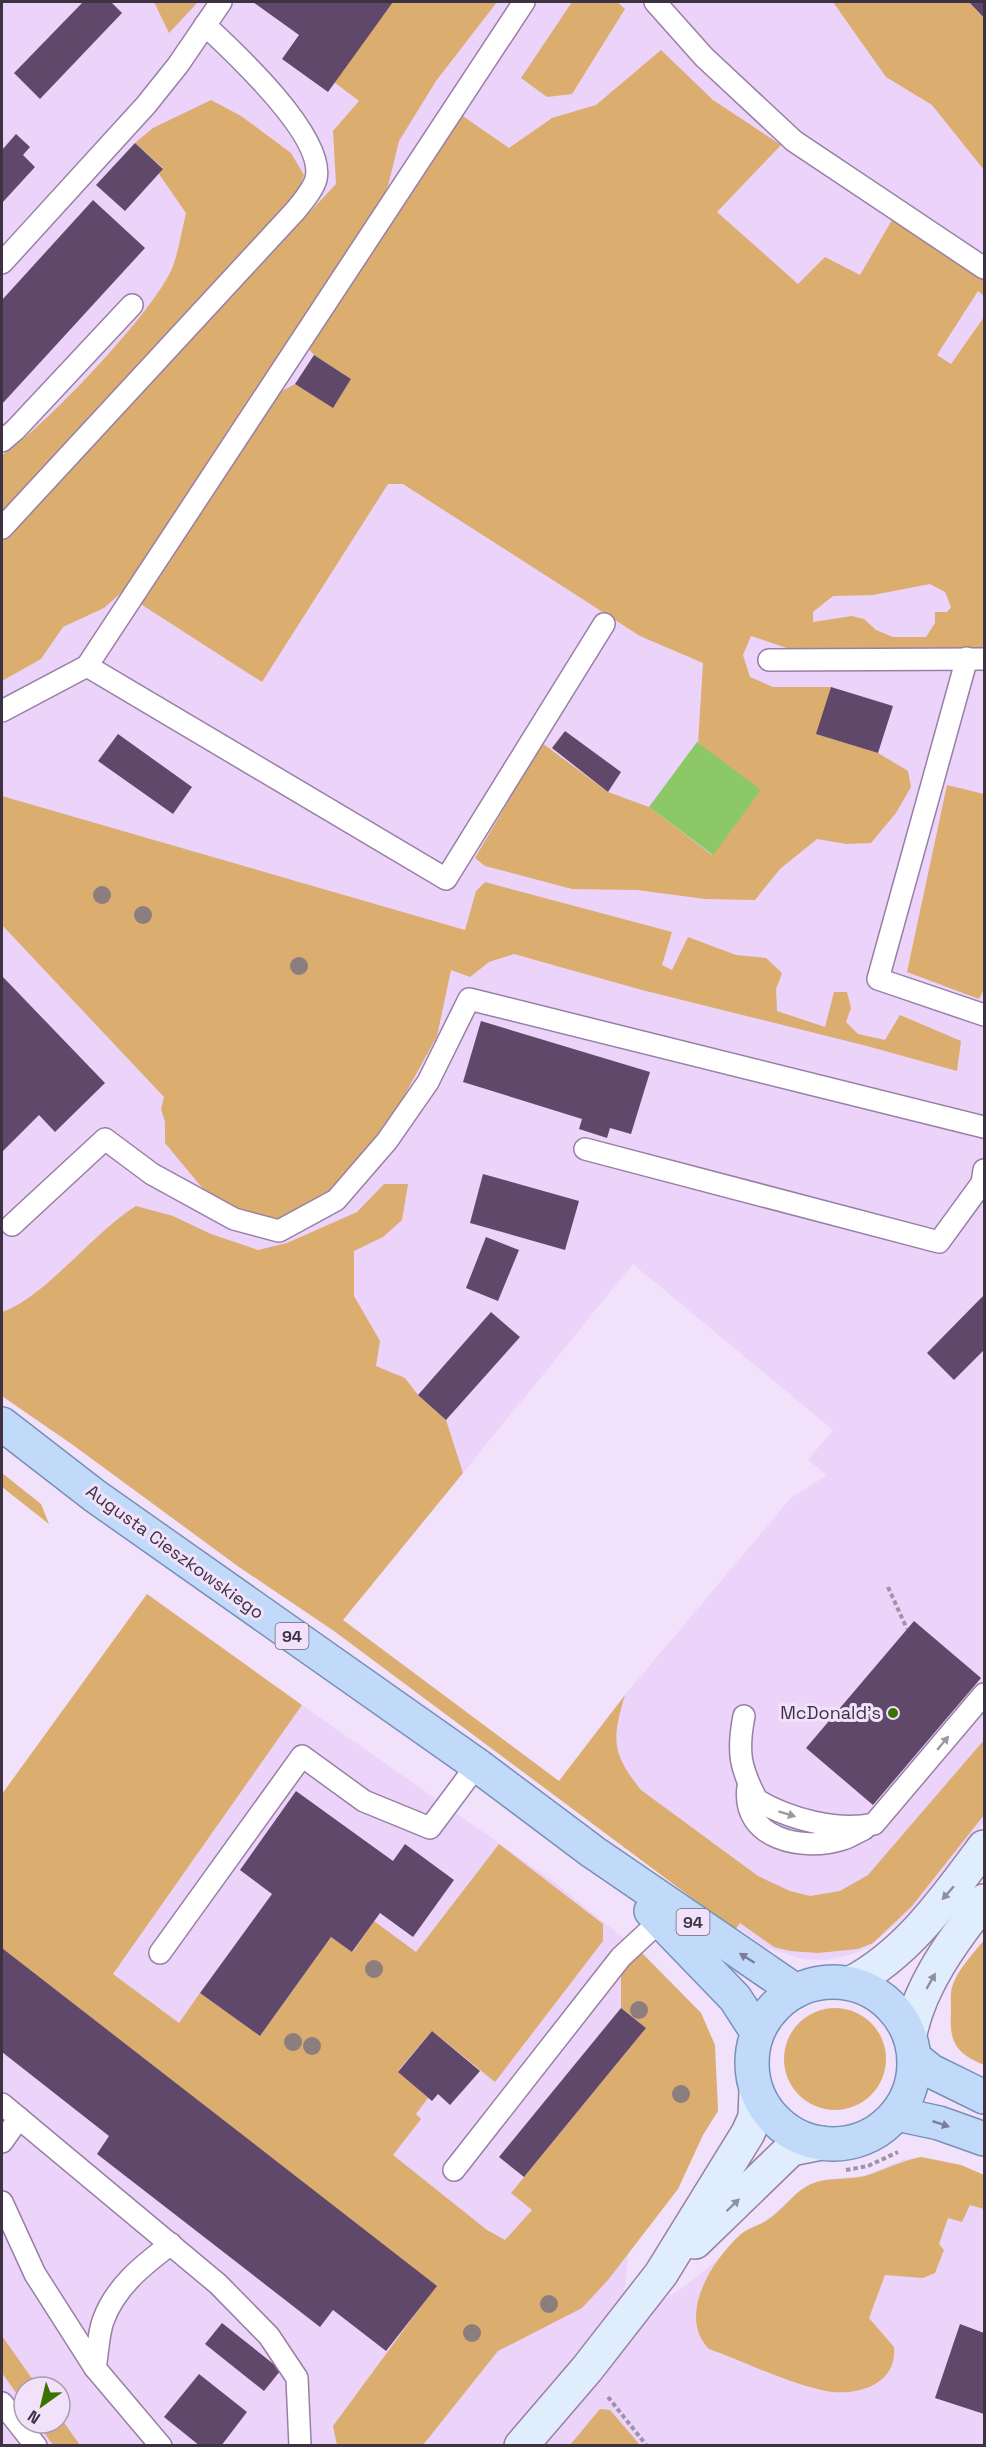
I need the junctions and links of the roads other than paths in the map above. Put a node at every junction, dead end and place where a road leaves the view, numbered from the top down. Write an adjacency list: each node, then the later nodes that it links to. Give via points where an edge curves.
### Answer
1 (220, 2): 4 (lane)
2 (524, 2): 13 (lane)
3 (655, 2): 6 (lane, via 704,57 794,141)
4 (205, 25): 5 (lane, via 146,105); 9 (lane, via 262,81 311,144 316,178 296,210)
5 (2, 263)
6 (984, 268)
7 (132, 305): 8 (lane)
8 (2, 441)
9 (2, 528)
10 (604, 624): 13 (lane, via 446,879)
11 (976, 659): 12 (lane); 15 (lane, via 878,979)
12 (769, 660)
13 (87, 666): 14 (lane)
14 (2, 711)
15 (984, 1014)
16 (984, 1127): 19 (lane, via 469,999 428,1082 387,1141 336,1200 279,1231 234,1219 152,1174 105,1139)
17 (585, 1149): 18 (lane, via 939,1242 982,1183)
18 (984, 1170)
19 (12, 1225)
20 (2, 1424): 23 (main road, Augusta Cieszkowskiego / 94, via 95,1496)
21 (984, 1694): 22 (lane, one-way to 21, via 738,1746 757,1800 793,1816 847,1827 874,1824)
22 (744, 1716)
23 (477, 1765): 25 (main road, Augusta Cieszkowskiego / 94); 28 (lane, via 430,1828 364,1801 302,1756)
24 (984, 1847): 29 (main road, one-way to 29, via 908,1941 873,1972)
25 (589, 1849): 27 (main road, Augusta Cieszkowskiego / 94); 30 (main road, Augusta Cieszkowskiego / 94, one-way to 25)
26 (984, 1901): 32 (main road, one-way to 26, via 915,2008)
27 (661, 1920): 31 (main road, Augusta Cieszkowskiego / 94, via 735,1998); 41 (lane, via 621,1957)
28 (160, 1953)
29 (851, 1983): 30 (main road, via 832,1981); 32 (main road, via 876,1994 896,2011)
30 (796, 1990): 31 (main road, via 767,2015)
31 (758, 2032): 33 (main road, via 752,2072)
32 (912, 2046): 34 (main road, via 931,2071); 36 (main road, via 912,2085)
33 (756, 2091): 40 (main road, via 768,2113 786,2130); 44 (main road, via 755,2117 748,2133)
34 (984, 2097)
35 (2, 2104): 37 (lane)
36 (897, 2115): 38 (main road, one-way to 38, via 939,2123); 40 (main road, via 879,2131 856,2141)
37 (19, 2118): 39 (lane); 43 (lane)
38 (984, 2139)
39 (2, 2142)
40 (821, 2143): 44 (main road, one-way to 40, via 791,2149)
41 (454, 2170)
42 (2, 2202): 45 (lane, via 35,2274)
43 (171, 2244): 45 (lane, via 123,2285 103,2321); 49 (lane, via 218,2284 269,2336 297,2378)
44 (659, 2276): 50 (main road, via 587,2369)
45 (95, 2368): 48 (lane)
46 (2, 2403): 47 (lane)
47 (36, 2445)
48 (161, 2445)
49 (300, 2445)
50 (521, 2445)

